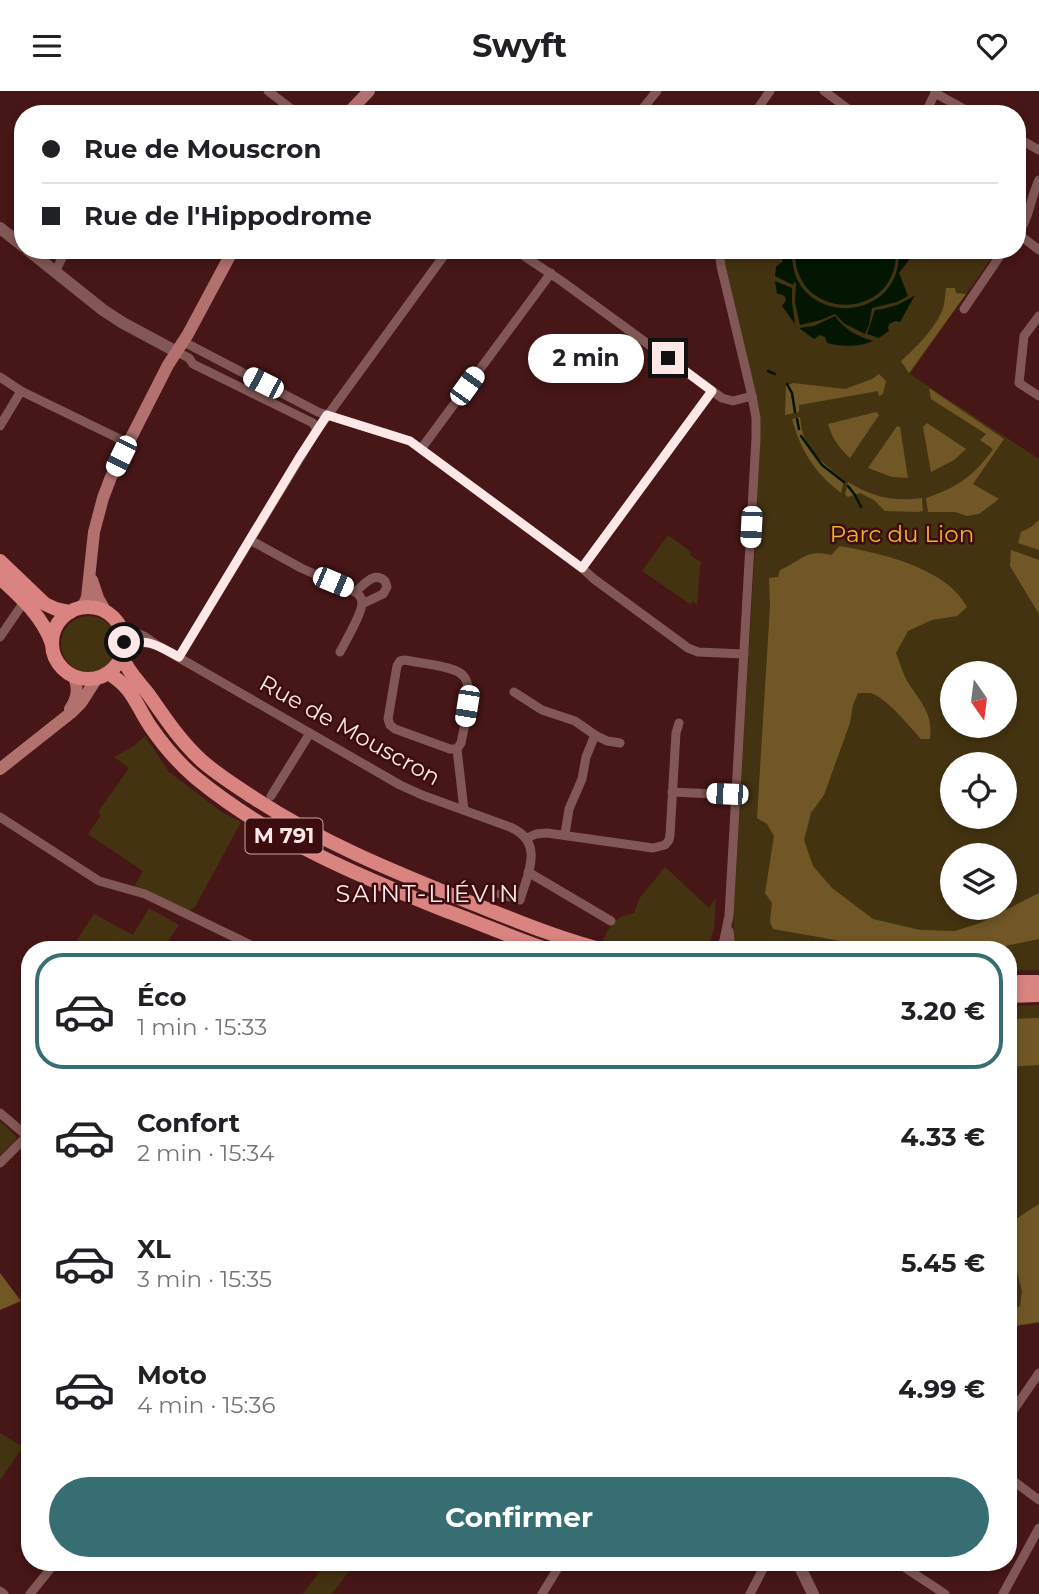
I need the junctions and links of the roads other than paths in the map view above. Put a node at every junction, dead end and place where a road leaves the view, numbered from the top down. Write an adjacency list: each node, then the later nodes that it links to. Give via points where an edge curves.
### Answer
1 (268, 91): 6 (street)
2 (371, 91): 7 (main road)
3 (657, 91): 8 (street)
4 (824, 91): 9 (street)
5 (935, 92): 10 (street)
6 (286, 105)
7 (356, 105)
8 (645, 105)
9 (843, 105)
10 (957, 105)
11 (1039, 180): 12 (street)
12 (1026, 216)
13 (0, 228): 14 (street)
14 (14, 239)
15 (39, 259): 23 (street)
16 (62, 259): 23 (street)
17 (222, 259): 25 (main road)
18 (228, 259): 25 (main road)
19 (441, 259): 36 (street)
20 (532, 259): 24 (street)
21 (720, 259): 34 (street)
22 (998, 259): 26 (street)
23 (55, 272): 28 (street, via 113,317)
24 (551, 273): 32 (street); 40 (street)
25 (211, 290): 28 (main road)
26 (964, 309)
27 (1039, 316): 35 (street, via 1024,336 1019,383)
28 (180, 347): 30 (street); 33 (street, via 193,365); 39 (main road)
29 (0, 377): 31 (street)
30 (263, 383): 33 (street); 36 (street)
31 (21, 391): 37 (street); 39 (street)
32 (712, 391): 34 (street, via 729,401); 43 (street)
33 (255, 395): 38 (street, via 313,423)
34 (752, 396): 57 (street, via 756,426)
35 (1039, 396)
36 (327, 415): 38 (street); 40 (street, via 405,439)
37 (0, 426)
38 (317, 430): 41 (street)
39 (128, 443): 44 (main road, via 103,498)
40 (421, 449): 43 (street)
41 (250, 540): 46 (street); 58 (street)
42 (0, 561): 49 (main road, via 45,604)
43 (582, 568): 57 (street, via 688,649)
44 (90, 572): 49 (main road, via 86,600); 50 (main road)
45 (0, 577): 47 (main road)
46 (355, 592): 48 (street); 48 (street, via 374,577 385,581 383,594)
47 (24, 601): 52 (street); 53 (main road, via 44,625)
48 (362, 604): 56 (street)
49 (75, 610): 50 (main road, via 91,607); 53 (main road, via 56,627)
50 (106, 612): 51 (main road)
51 (119, 625): 54 (street, Rue de Mouscron); 55 (main road)
52 (0, 637)
53 (52, 644): 59 (main road, via 60,666)
54 (157, 645): 55 (street, via 138,642); 58 (street, Rue de Mouscron)
55 (123, 652): 60 (main road); 82 (main road, M 791, via 128,669 188,747 277,813 380,866)
56 (340, 652)
57 (744, 654): 70 (street)
58 (179, 657): 64 (street, Rue de Mouscron)
59 (73, 676): 60 (main road); 62 (main road, via 75,701)
60 (103, 676): 62 (main road); 81 (main road, M 791, via 126,686 153,731 180,763 247,814 345,868)
61 (514, 692): 65 (street)
62 (58, 722): 68 (main road)
63 (679, 723): 69 (street)
64 (310, 733): 71 (street); 72 (street, Rue de Mouscron, via 400,785)
65 (595, 735): 66 (street); 74 (street)
66 (620, 743)
67 (457, 749): 67 (street, via 470,690 467,680 456,671 400,661 390,725); 72 (street)
68 (0, 769)
69 (673, 792): 70 (street); 74 (street, via 670,838 661,847)
70 (736, 795): 78 (street)
71 (271, 796)
72 (464, 810): 75 (street, Rue de Mouscron)
73 (0, 817): 80 (street, via 99,881 145,894)
74 (565, 834): 75 (street, via 541,832)
75 (527, 838): 76 (street)
76 (528, 872): 77 (street, via 520,900); 79 (street)
77 (500, 894)
78 (729, 916): 83 (street); 84 (street)
79 (611, 921)
80 (242, 941)
81 (510, 941)
82 (575, 941)
83 (723, 941)
84 (730, 941)
85 (1017, 982): 86 (main road)
86 (1039, 982)
87 (1039, 995): 88 (main road)
88 (1017, 996)
89 (0, 1114): 90 (street)
90 (21, 1130)
91 (21, 1142): 92 (street)
92 (0, 1163)
93 (1039, 1373): 94 (street)
94 (1017, 1405)
95 (1017, 1484): 96 (street)
96 (1039, 1500)
97 (1039, 1528): 98 (street)
98 (1017, 1568)
99 (49, 1571): 107 (street)
100 (556, 1571): 108 (street)
101 (762, 1571): 109 (street)
102 (802, 1571): 110 (street)
103 (910, 1571): 111 (street)
104 (1016, 1571): 112 (street)
105 (0, 1591): 106 (street)
106 (4, 1594)
107 (30, 1594)
108 (542, 1594)
109 (750, 1594)
110 (813, 1594)
111 (945, 1594)
112 (1003, 1594)

